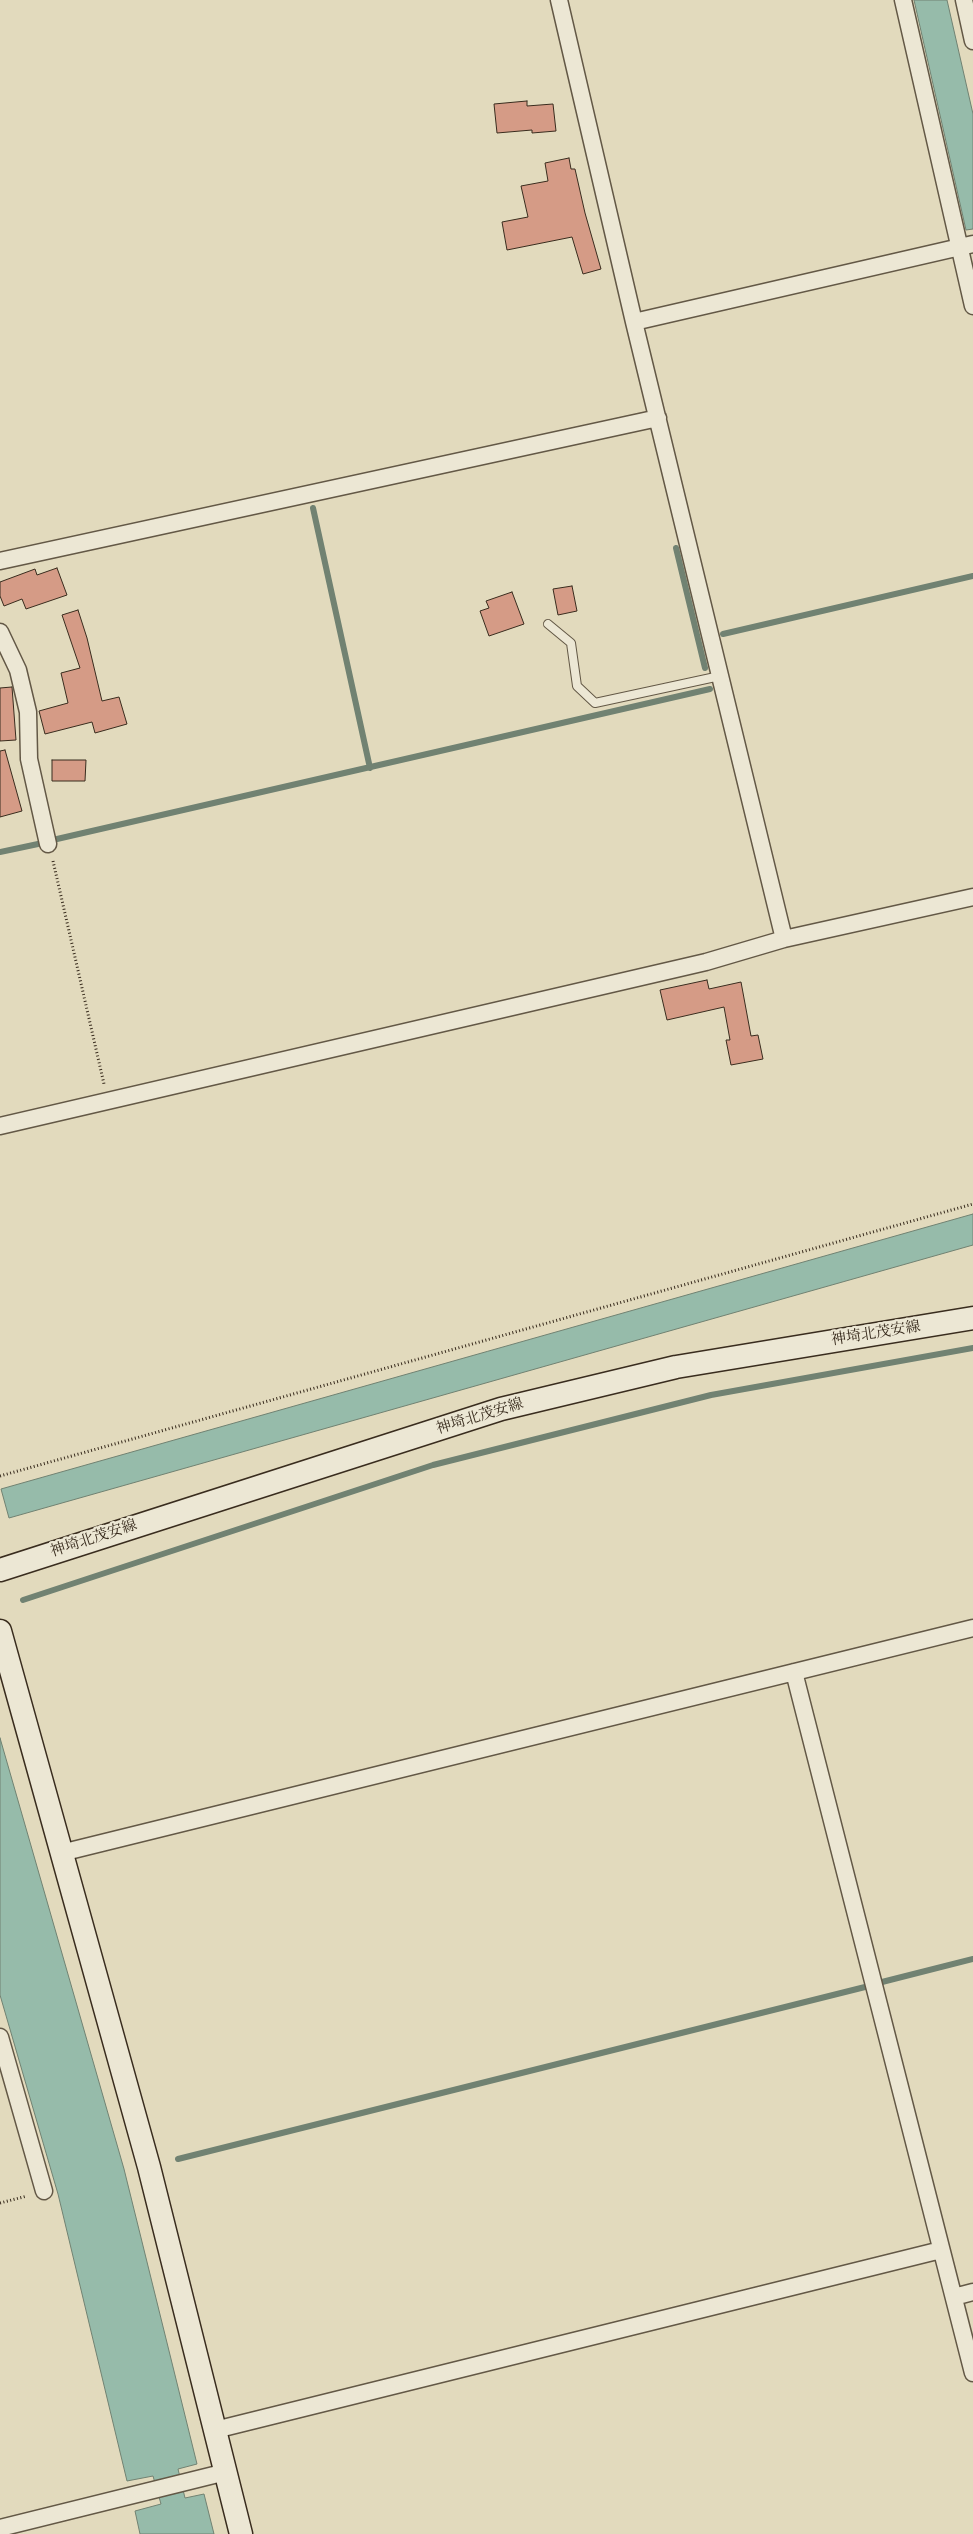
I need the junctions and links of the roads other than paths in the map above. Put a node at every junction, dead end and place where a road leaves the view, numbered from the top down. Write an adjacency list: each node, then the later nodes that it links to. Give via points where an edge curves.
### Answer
1 (559, 0): 7 (street)
2 (903, 0): 5 (street)
3 (964, 0): 4 (street)
4 (973, 41)
5 (966, 246): 6 (street); 7 (street)
6 (973, 306)
7 (634, 322): 8 (street)
8 (658, 418): 9 (street); 12 (street)
9 (0, 561)
10 (548, 624): 12 (lane, via 571,643 578,686 595,704)
11 (0, 632): 13 (street, via 18,670 26,703 29,759)
12 (720, 676): 15 (street)
13 (48, 844)
14 (973, 897): 15 (street)
15 (784, 939): 16 (street, via 706,962)
16 (0, 1126)
17 (973, 1318): 18 (main road, 神埼北茂安線, via 676,1367 501,1409)
18 (0, 1570)
19 (973, 1628): 21 (street)
20 (0, 1631): 22 (main road)
21 (794, 1672): 22 (street); 25 (street)
22 (61, 1853): 29 (main road, via 149,2167)
23 (0, 2037): 24 (street)
24 (44, 2191)
25 (941, 2250): 27 (street); 29 (street)
26 (973, 2292): 27 (street)
27 (954, 2297): 28 (street)
28 (973, 2373)
29 (215, 2430): 30 (main road)
30 (226, 2472): 31 (street); 32 (main road)
31 (0, 2528)
32 (241, 2534)

